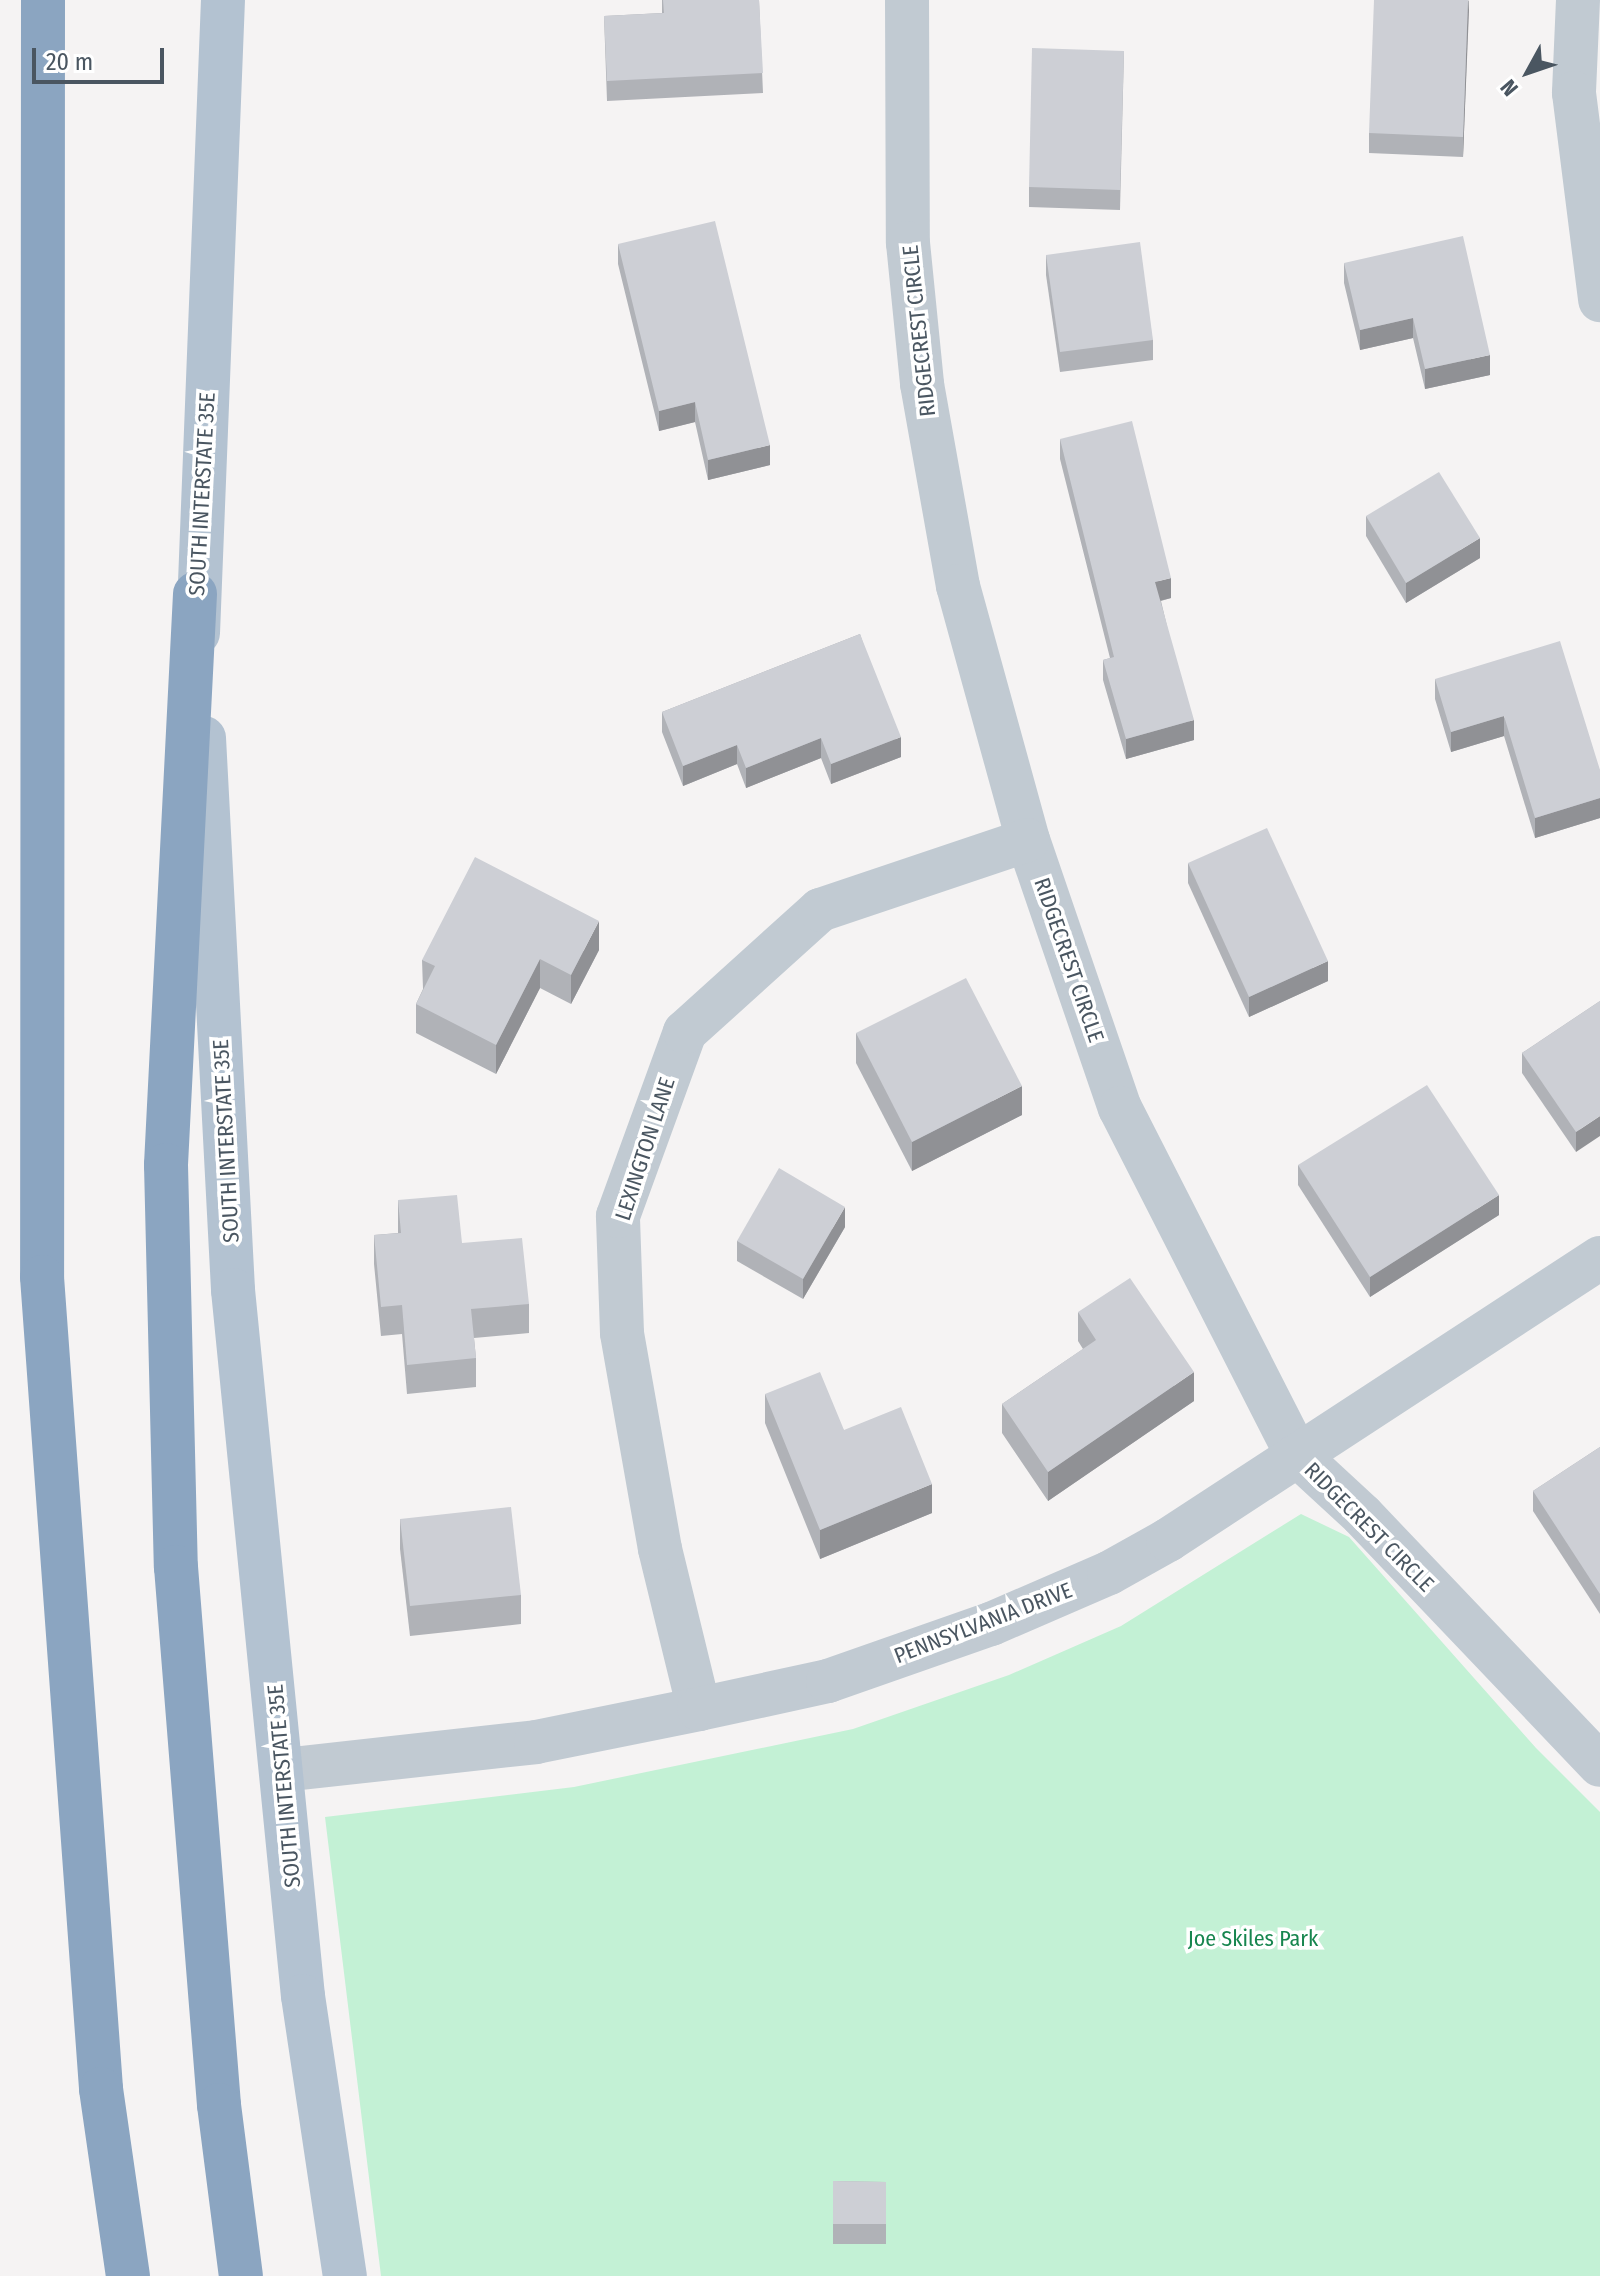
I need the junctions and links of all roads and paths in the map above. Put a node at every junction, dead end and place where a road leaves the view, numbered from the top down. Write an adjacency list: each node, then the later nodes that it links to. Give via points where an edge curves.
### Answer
1 (43, 0): 13 (highway, via 42,1277 100,2073)
2 (223, 0): 6 (main road, SOUTH INTERSTATE 35E)
3 (907, 0): 7 (street, RIDGECREST CIRCLE, via 908,243 922,384 958,586)
4 (1578, 0): 5 (street, via 1574,93)
5 (1600, 300)
6 (195, 594): 12 (main road, SOUTH INTERSTATE 35E, via 233,1290); 14 (highway, via 166,1165 176,1567 219,2105)
7 (1028, 840): 9 (street, RIDGECREST CIRCLE, via 1120,1108); 10 (street, LEXINGTON LANE, via 820,910 685,1032 618,1216 622,1333 660,1549)
8 (1600, 1258): 9 (street, PENNSYLVANIA DRIVE)
9 (1297, 1455): 10 (street, PENNSYLVANIA DRIVE, via 1109,1573 991,1624 828,1681); 11 (street, RIDGECREST CIRCLE, via 1362,1515)
10 (699, 1709): 12 (street, PENNSYLVANIA DRIVE, via 536,1742)
11 (1600, 1765)
12 (283, 1770): 15 (main road, SOUTH INTERSTATE 35E, via 303,1996)
13 (128, 2276)
14 (241, 2276)
15 (345, 2276)

